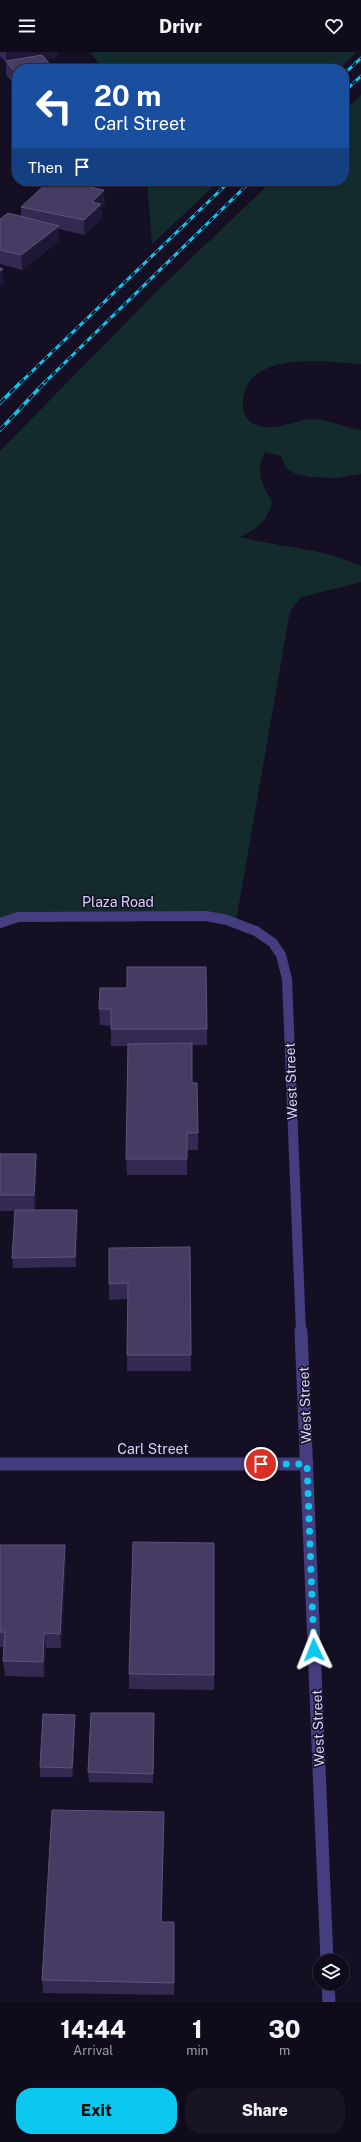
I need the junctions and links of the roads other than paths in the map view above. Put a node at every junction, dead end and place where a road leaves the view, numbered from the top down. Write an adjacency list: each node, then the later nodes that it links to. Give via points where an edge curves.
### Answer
1 (236, 921): 2 (street, Plaza Road, via 198,916 18,917); 4 (street, West Street, via 261,933 280,952 287,979)
2 (0, 923)
3 (0, 1464): 4 (street, Carl Street)
4 (307, 1464): 5 (street, West Street)
5 (327, 1954)
6 (328, 1990): 7 (street)
7 (329, 2002)

